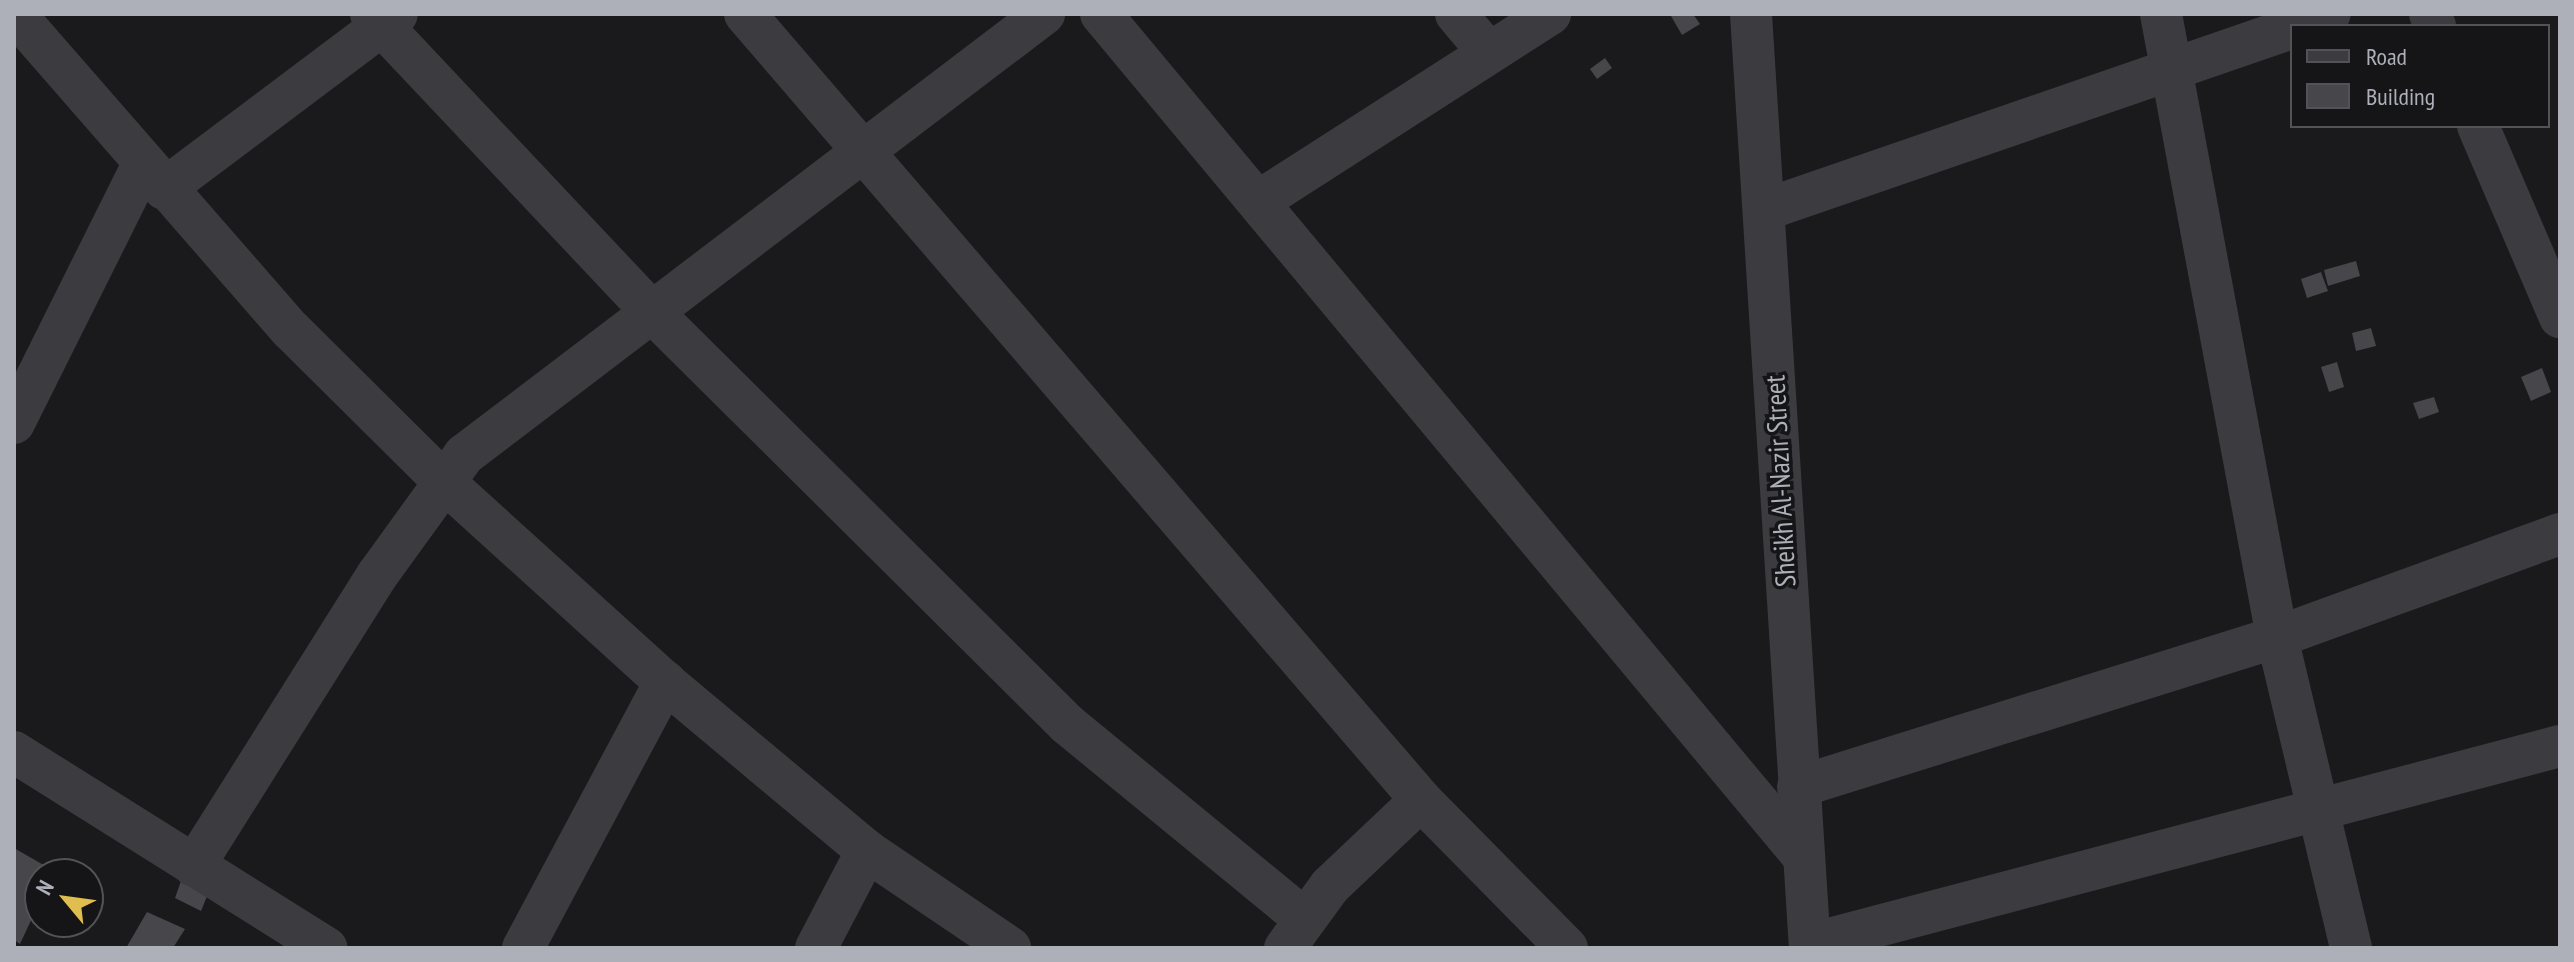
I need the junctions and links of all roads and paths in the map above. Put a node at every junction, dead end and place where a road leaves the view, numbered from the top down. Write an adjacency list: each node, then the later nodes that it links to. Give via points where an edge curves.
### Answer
1 (15, 14): 17 (street)
2 (745, 14): 16 (street)
3 (1044, 14): 16 (street)
4 (1101, 14): 18 (street)
5 (1456, 14): 13 (street)
6 (1550, 14): 13 (street)
7 (1751, 14): 19 (street, Sheikh Al-Nazir Street)
8 (2161, 14): 14 (street)
9 (2330, 14): 11 (street)
10 (383, 18): 17 (street); 20 (street)
11 (2303, 24)
12 (2290, 29): 14 (street)
13 (1489, 53): 18 (street)
14 (2172, 73): 19 (street); 25 (street)
15 (2479, 128): 21 (street)
16 (865, 153): 20 (street); 30 (street)
17 (153, 178): 22 (street); 23 (street)
18 (1259, 201): 33 (street)
19 (1764, 210): 29 (street, Sheikh Al-Nazir Street)
20 (651, 311): 23 (street, via 499,424); 35 (street, via 1067,724)
21 (2560, 317)
22 (14, 423)
23 (441, 479): 26 (street); 34 (street)
24 (2560, 534): 25 (street)
25 (2277, 637): 29 (street); 31 (street)
26 (665, 682): 32 (street); 38 (street)
27 (2560, 746): 31 (street)
28 (14, 752): 34 (street)
29 (1798, 787): 33 (street, Sheikh Al-Nazir Street)
30 (1421, 800): 35 (street); 41 (street)
31 (2315, 810): 36 (street); 42 (street)
32 (867, 851): 39 (street); 40 (street)
33 (1801, 854): 36 (street, Sheikh Al-Nazir Street)
34 (194, 866): 37 (street)
35 (1294, 934)
36 (1810, 946)
37 (327, 948)
38 (523, 948)
39 (816, 948)
40 (1010, 948)
41 (1567, 948)
42 (2351, 948)

